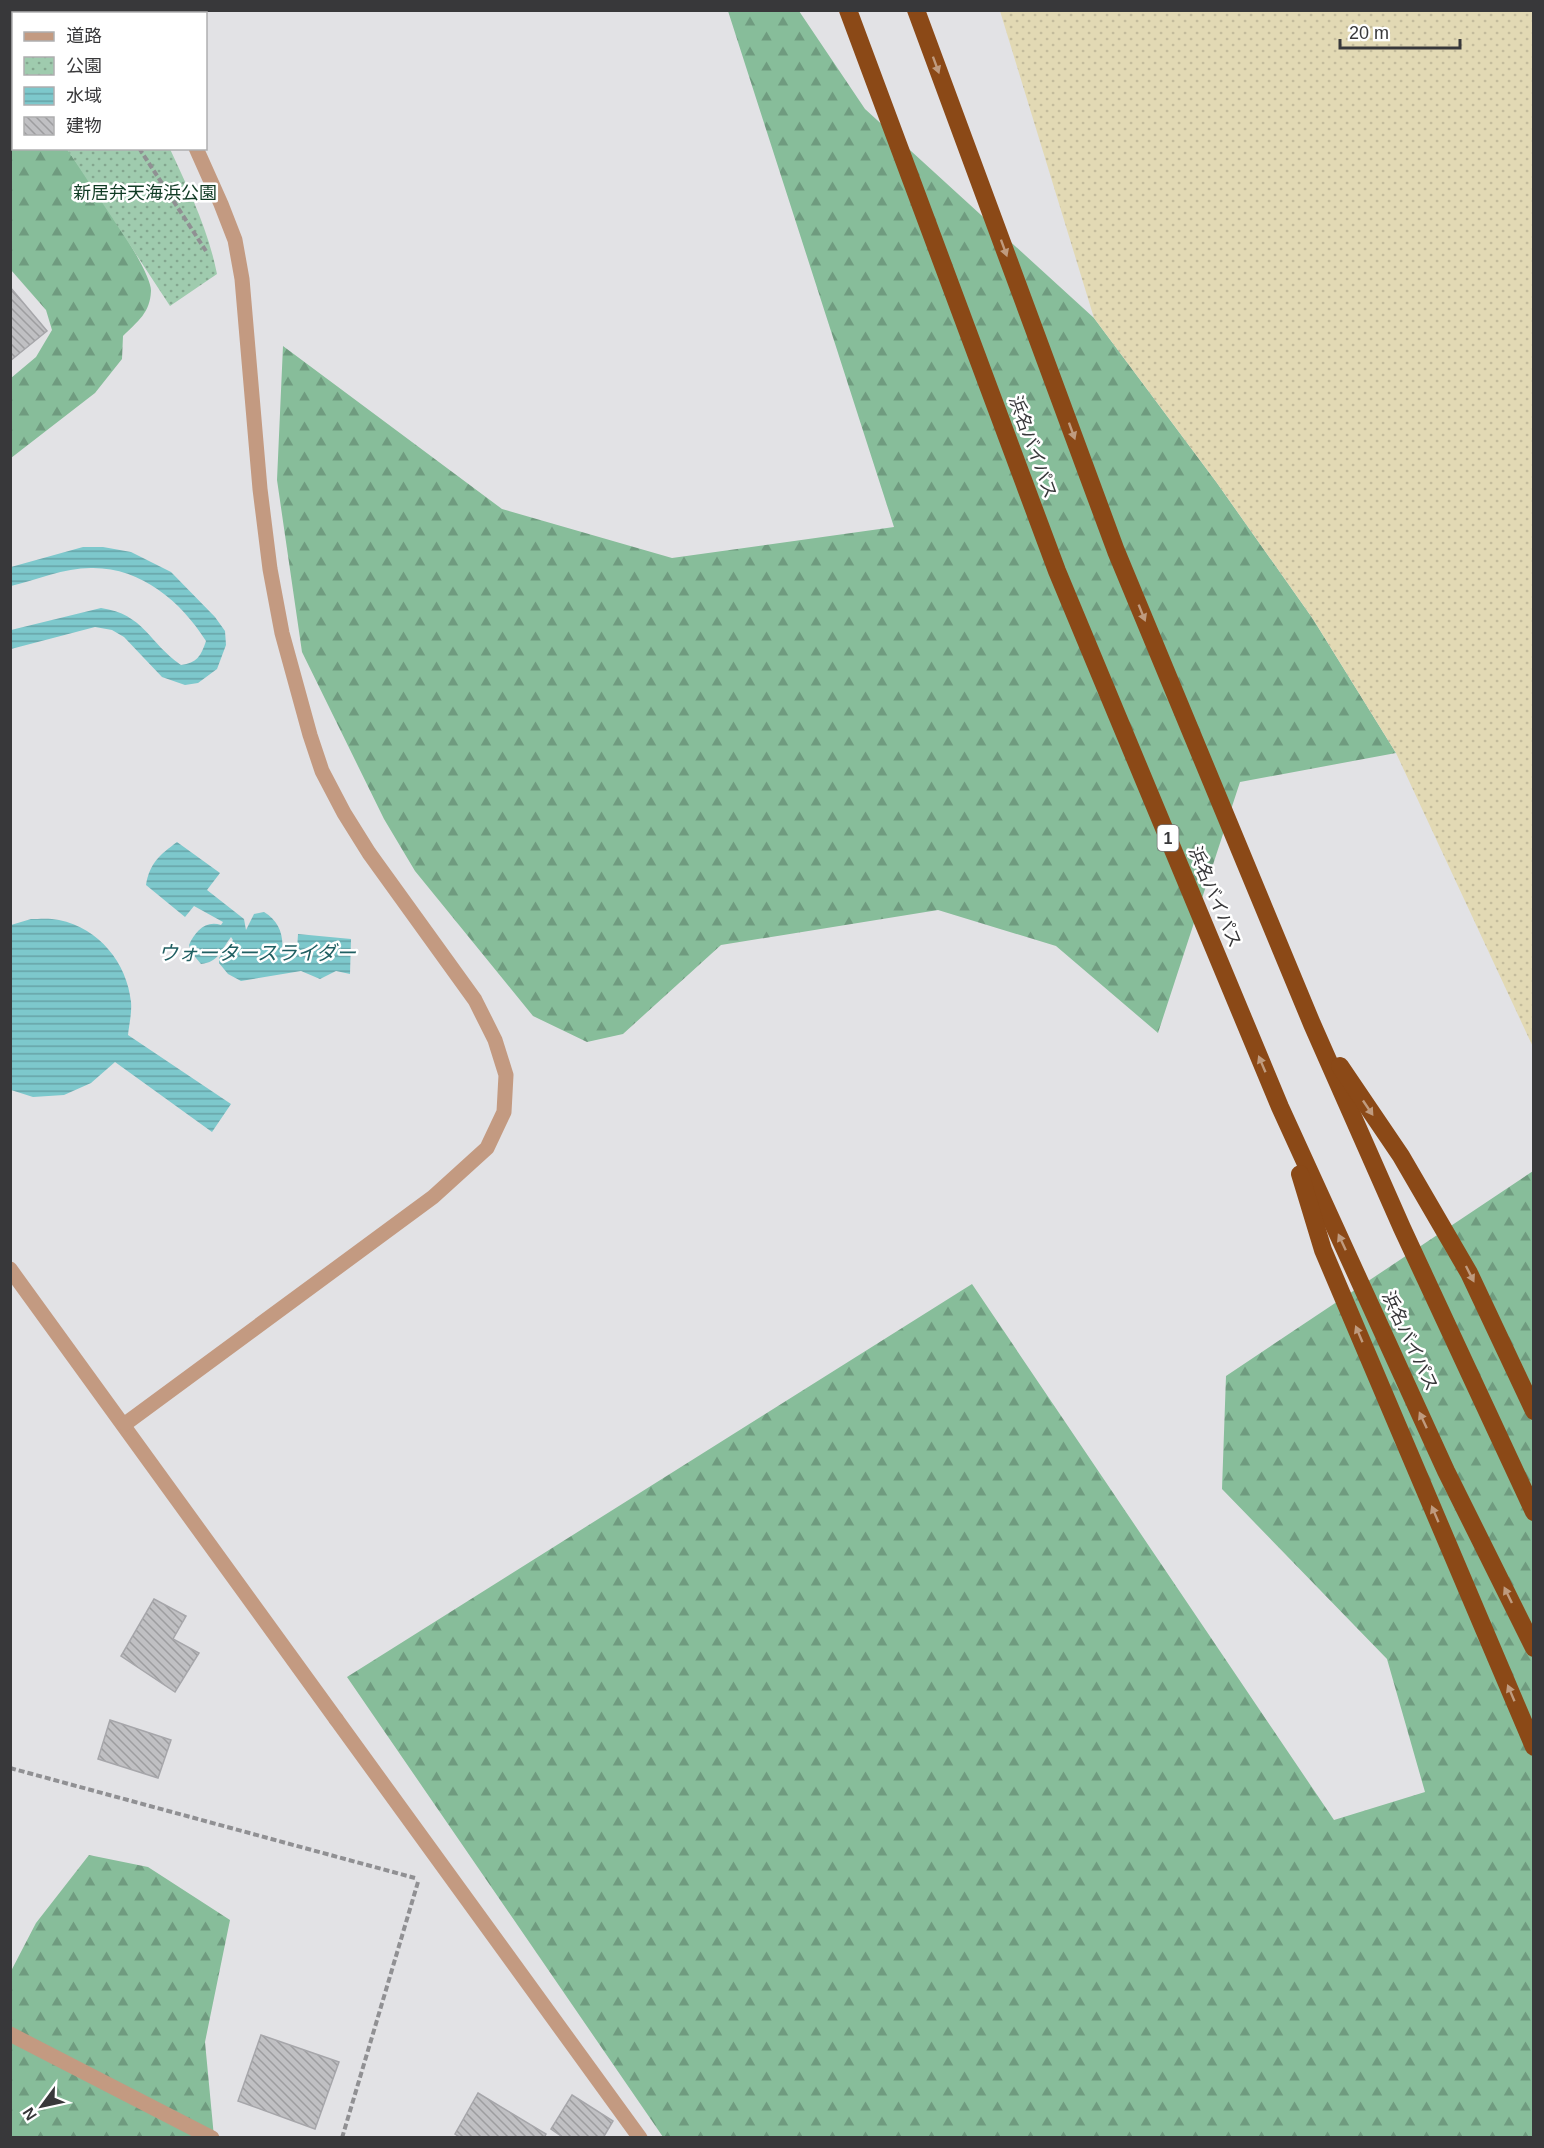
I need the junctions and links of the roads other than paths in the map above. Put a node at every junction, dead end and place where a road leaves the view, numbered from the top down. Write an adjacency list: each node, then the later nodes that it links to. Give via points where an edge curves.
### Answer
1 (848, 10): 5 (highway, 浜名バイパス / 1, one-way to 1, via 1057,571)
2 (916, 10): 4 (highway, one-way to 4, via 1116,551)
3 (197, 150): 8 (street, via 235,240 270,569 282,633 310,735 322,771 344,813 475,1000 495,1040 506,1075 504,1112 488,1148 433,1197)
4 (1312, 1024): 7 (highway, one-way to 7, via 1401,1156 1470,1273); 9 (highway)
5 (1280, 1107): 10 (highway, 浜名バイパス / 1, one-way to 5, via 1446,1472); 11 (highway, one-way to 5, via 1323,1250)
6 (10, 1269): 8 (street)
7 (1533, 1411)
8 (125, 1424): 14 (street)
9 (1533, 1512)
10 (1533, 1648)
11 (1533, 1747)
12 (10, 2034): 13 (street)
13 (212, 2138)
14 (640, 2138)

